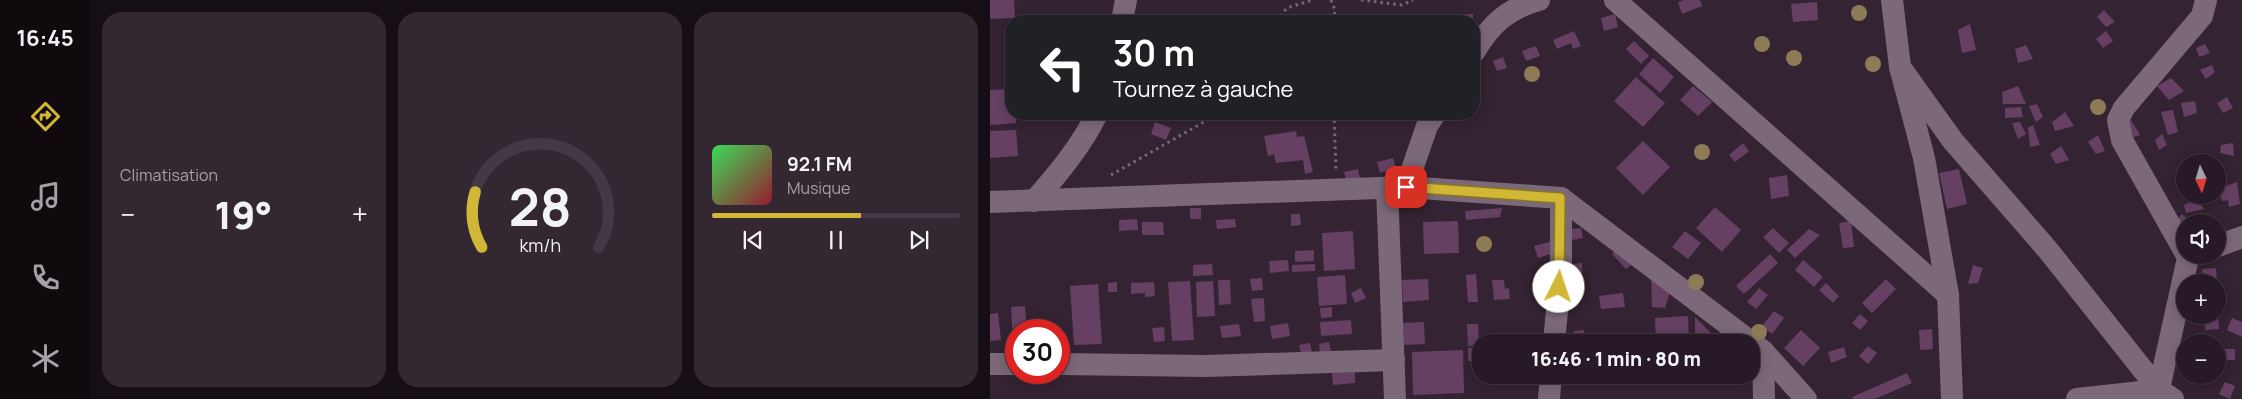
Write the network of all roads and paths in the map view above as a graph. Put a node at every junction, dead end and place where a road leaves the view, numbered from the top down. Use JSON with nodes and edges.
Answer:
{"nodes":[{"id":1,"x":1126,"y":0,"type":"edge"},
{"id":2,"x":1312,"y":0,"type":"edge"},
{"id":3,"x":1331,"y":0,"type":"edge"},
{"id":4,"x":1361,"y":0,"type":"edge"},
{"id":5,"x":1413,"y":0,"type":"edge"},
{"id":6,"x":1540,"y":0,"type":"edge"},
{"id":7,"x":1615,"y":0,"type":"edge"},
{"id":8,"x":1892,"y":0,"type":"edge"},
{"id":9,"x":2206,"y":0,"type":"edge"},
{"id":10,"x":1123,"y":15,"type":"edge"},
{"id":11,"x":1281,"y":15,"type":"edge"},
{"id":12,"x":1335,"y":15,"type":"edge"},
{"id":13,"x":1480,"y":43,"type":"edge"},
{"id":14,"x":1900,"y":67,"type":"junction"},
{"id":15,"x":1094,"y":120,"type":"edge"},
{"id":16,"x":1208,"y":120,"type":"edge"},
{"id":17,"x":1334,"y":120,"type":"edge"},
{"id":18,"x":1431,"y":120,"type":"edge"},
{"id":19,"x":1108,"y":177,"type":"dead end"},
{"id":20,"x":1397,"y":188,"type":"junction"},
{"id":21,"x":1337,"y":190,"type":"junction"},
{"id":22,"x":1560,"y":198,"type":"junction"},
{"id":23,"x":1034,"y":201,"type":"junction"},
{"id":24,"x":990,"y":202,"type":"edge"},
{"id":25,"x":2176,"y":233,"type":"edge"},
{"id":26,"x":2242,"y":237,"type":"edge"},
{"id":27,"x":2226,"y":243,"type":"edge"},
{"id":28,"x":2187,"y":264,"type":"edge"},
{"id":29,"x":1948,"y":295,"type":"junction"},
{"id":30,"x":1555,"y":334,"type":"edge"},
{"id":31,"x":1763,"y":351,"type":"junction"},
{"id":32,"x":1394,"y":360,"type":"junction"},
{"id":33,"x":990,"y":364,"type":"edge"},
{"id":34,"x":1005,"y":364,"type":"edge"},
{"id":35,"x":1070,"y":364,"type":"edge"},
{"id":36,"x":1550,"y":384,"type":"edge"},
{"id":37,"x":2163,"y":396,"type":"edge"},
{"id":38,"x":1395,"y":399,"type":"edge"},
{"id":39,"x":1549,"y":399,"type":"edge"},
{"id":40,"x":1764,"y":399,"type":"edge"},
{"id":41,"x":1806,"y":399,"type":"edge"},
{"id":42,"x":1952,"y":399,"type":"edge"},
{"id":43,"x":2077,"y":399,"type":"edge"}],
"edges":[{"from":1,"to":10,"type":"street"},
{"from":2,"to":11,"type":"path"},
{"from":3,"to":12,"type":"path"},
{"from":4,"to":5,"type":"path"},
{"from":6,"to":13,"type":"street"},
{"from":7,"to":29,"type":"street"},
{"from":8,"to":14,"type":"street"},
{"from":9,"to":25,"type":"street"},
{"from":14,"to":29,"type":"street"},
{"from":14,"to":37,"type":"street"},
{"from":15,"to":23,"type":"street"},
{"from":16,"to":19,"type":"path"},
{"from":17,"to":21,"type":"path"},
{"from":18,"to":20,"type":"street"},
{"from":20,"to":21,"type":"street"},
{"from":20,"to":22,"type":"street"},
{"from":20,"to":32,"type":"street"},
{"from":21,"to":23,"type":"street"},
{"from":22,"to":30,"type":"street"},
{"from":22,"to":31,"type":"street"},
{"from":23,"to":24,"type":"street"},
{"from":26,"to":27,"type":"street"},
{"from":28,"to":37,"type":"street"},
{"from":29,"to":42,"type":"street"},
{"from":31,"to":40,"type":"street"},
{"from":31,"to":41,"type":"street"},
{"from":32,"to":35,"type":"street"},
{"from":32,"to":38,"type":"street"},
{"from":33,"to":34,"type":"street"},
{"from":36,"to":39,"type":"street"},
{"from":37,"to":43,"type":"street"}]}
